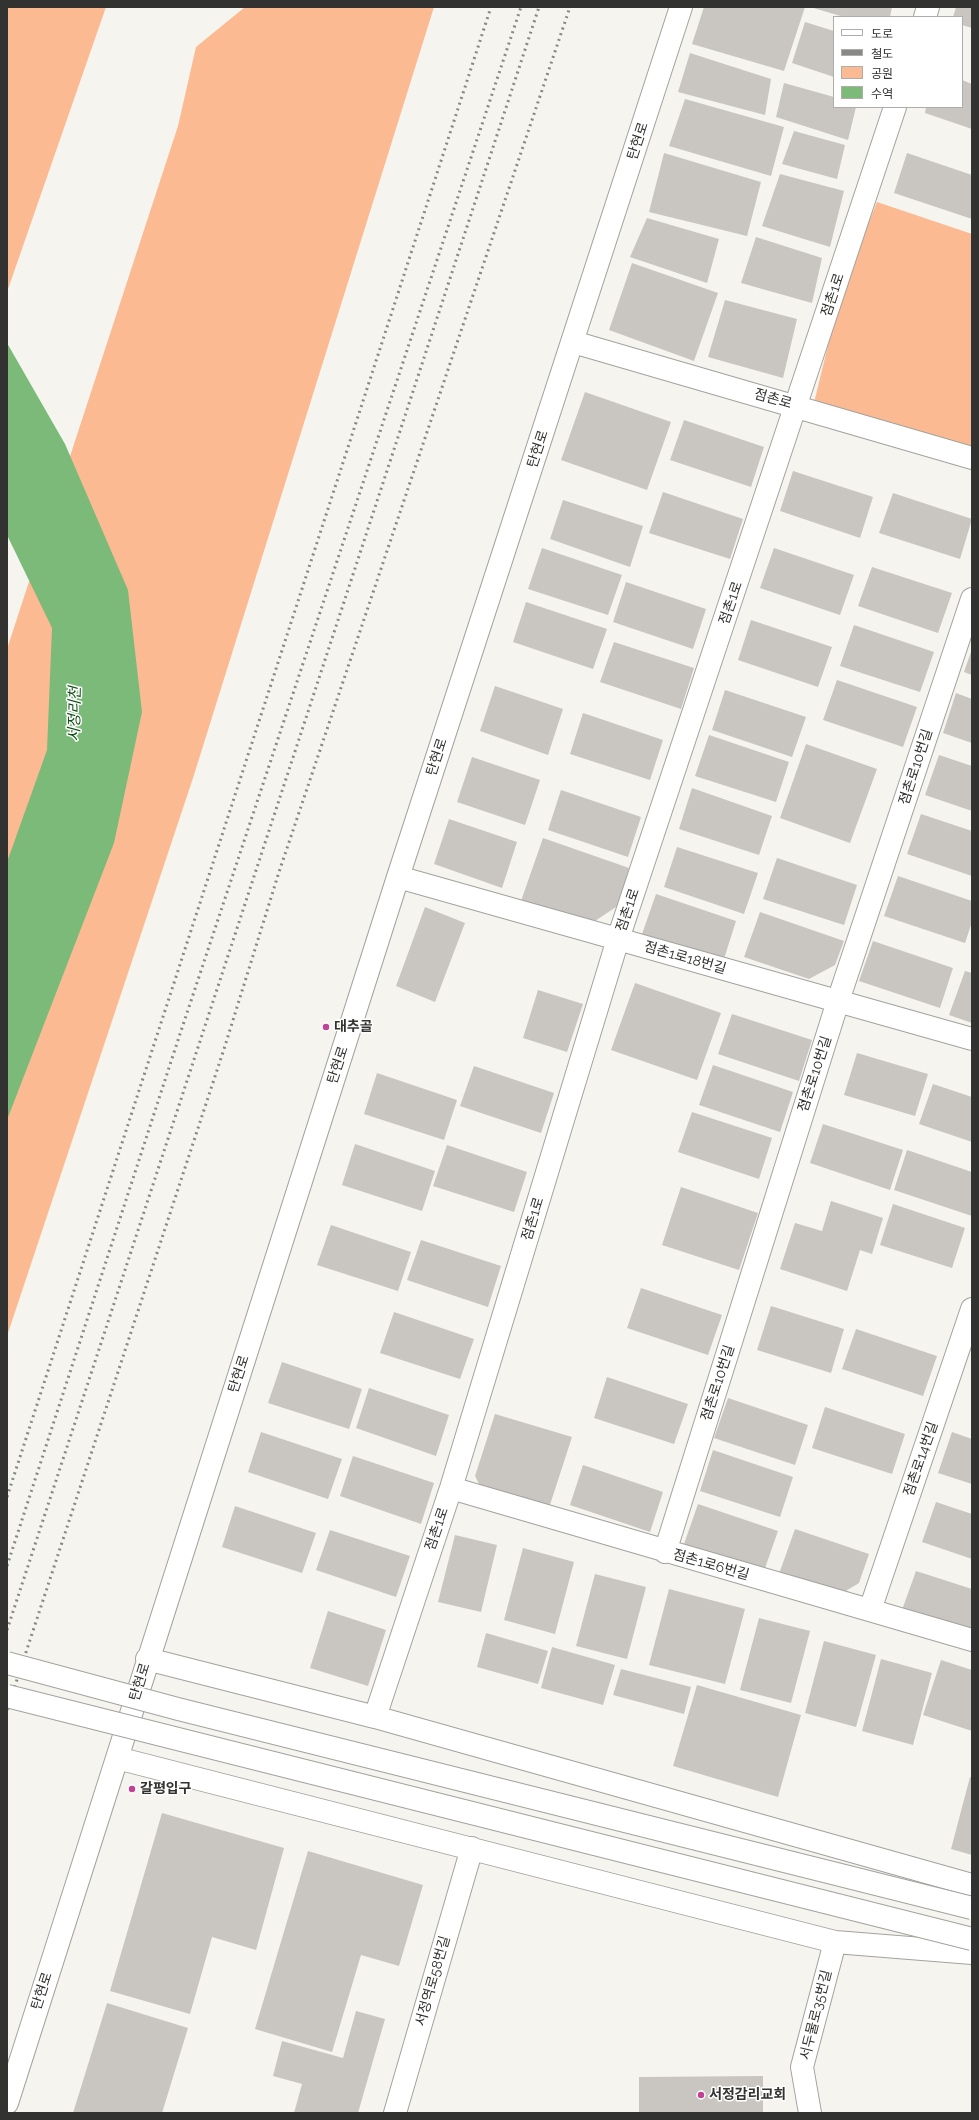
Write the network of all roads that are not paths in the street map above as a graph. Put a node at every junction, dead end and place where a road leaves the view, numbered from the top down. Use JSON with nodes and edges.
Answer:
{"nodes":[{"id":1,"x":681,"y":7,"type":"edge"},
{"id":2,"x":896,"y":108,"type":"edge"},
{"id":3,"x":573,"y":342,"type":"junction"},
{"id":4,"x":797,"y":406,"type":"junction"},
{"id":5,"x":972,"y":458,"type":"edge"},
{"id":6,"x":972,"y":599,"type":"edge"},
{"id":7,"x":398,"y":877,"type":"junction"},
{"id":8,"x":618,"y":939,"type":"junction"},
{"id":9,"x":838,"y":1001,"type":"junction"},
{"id":10,"x":972,"y":1039,"type":"edge"},
{"id":11,"x":972,"y":1309,"type":"edge"},
{"id":12,"x":451,"y":1488,"type":"junction"},
{"id":13,"x":665,"y":1552,"type":"junction"},
{"id":14,"x":870,"y":1610,"type":"junction"},
{"id":15,"x":972,"y":1640,"type":"edge"},
{"id":16,"x":147,"y":1659,"type":"junction"},
{"id":17,"x":7,"y":1663,"type":"edge"},
{"id":18,"x":7,"y":1696,"type":"edge"},
{"id":19,"x":375,"y":1717,"type":"junction"},
{"id":20,"x":117,"y":1758,"type":"junction"},
{"id":21,"x":472,"y":1848,"type":"junction"},
{"id":22,"x":972,"y":1885,"type":"edge"},
{"id":23,"x":972,"y":1908,"type":"edge"},
{"id":24,"x":972,"y":1939,"type":"edge"},
{"id":25,"x":835,"y":1942,"type":"junction"},
{"id":26,"x":972,"y":1953,"type":"edge"},
{"id":27,"x":7,"y":2103,"type":"edge"},
{"id":28,"x":395,"y":2113,"type":"edge"},
{"id":29,"x":810,"y":2113,"type":"edge"}],
"edges":[{"from":1,"to":3,"type":"street","name":"탄현로"},
{"from":2,"to":4,"type":"street","name":"점촌1로"},
{"from":3,"to":4,"type":"street","name":"점촌로"},
{"from":3,"to":7,"type":"street","name":"탄현로"},
{"from":4,"to":5,"type":"street","name":"점촌로"},
{"from":4,"to":8,"type":"street","name":"점촌1로"},
{"from":6,"to":9,"type":"street","name":"점촌로10번길"},
{"from":7,"to":8,"type":"street","name":"점촌1로18번길"},
{"from":7,"to":16,"type":"street","name":"탄현로"},
{"from":8,"to":9,"type":"street","name":"점촌1로18번길"},
{"from":8,"to":12,"type":"street","name":"점촌1로"},
{"from":9,"to":10,"type":"street","name":"점촌1로18번길"},
{"from":9,"to":13,"type":"street","name":"점촌로10번길"},
{"from":11,"to":14,"type":"street","name":"점촌로14번길"},
{"from":12,"to":13,"type":"street","name":"점촌1로6번길"},
{"from":12,"to":19,"type":"street","name":"점촌1로"},
{"from":13,"to":14,"type":"street","name":"점촌1로6번길"},
{"from":14,"to":15,"type":"street","name":"점촌1로6번길"},
{"from":16,"to":19,"type":"street"},
{"from":16,"to":20,"type":"street","name":"탄현로"},
{"from":17,"to":23,"type":"street","bridge":true},
{"from":18,"to":24,"type":"street","bridge":true},
{"from":19,"to":22,"type":"street"},
{"from":20,"to":21,"type":"street"},
{"from":20,"to":27,"type":"street","name":"탄현로"},
{"from":21,"to":25,"type":"street"},
{"from":21,"to":28,"type":"street","name":"서정역로58번길"},
{"from":25,"to":26,"type":"street"},
{"from":25,"to":29,"type":"street","name":"서두물로35번길"}]}
